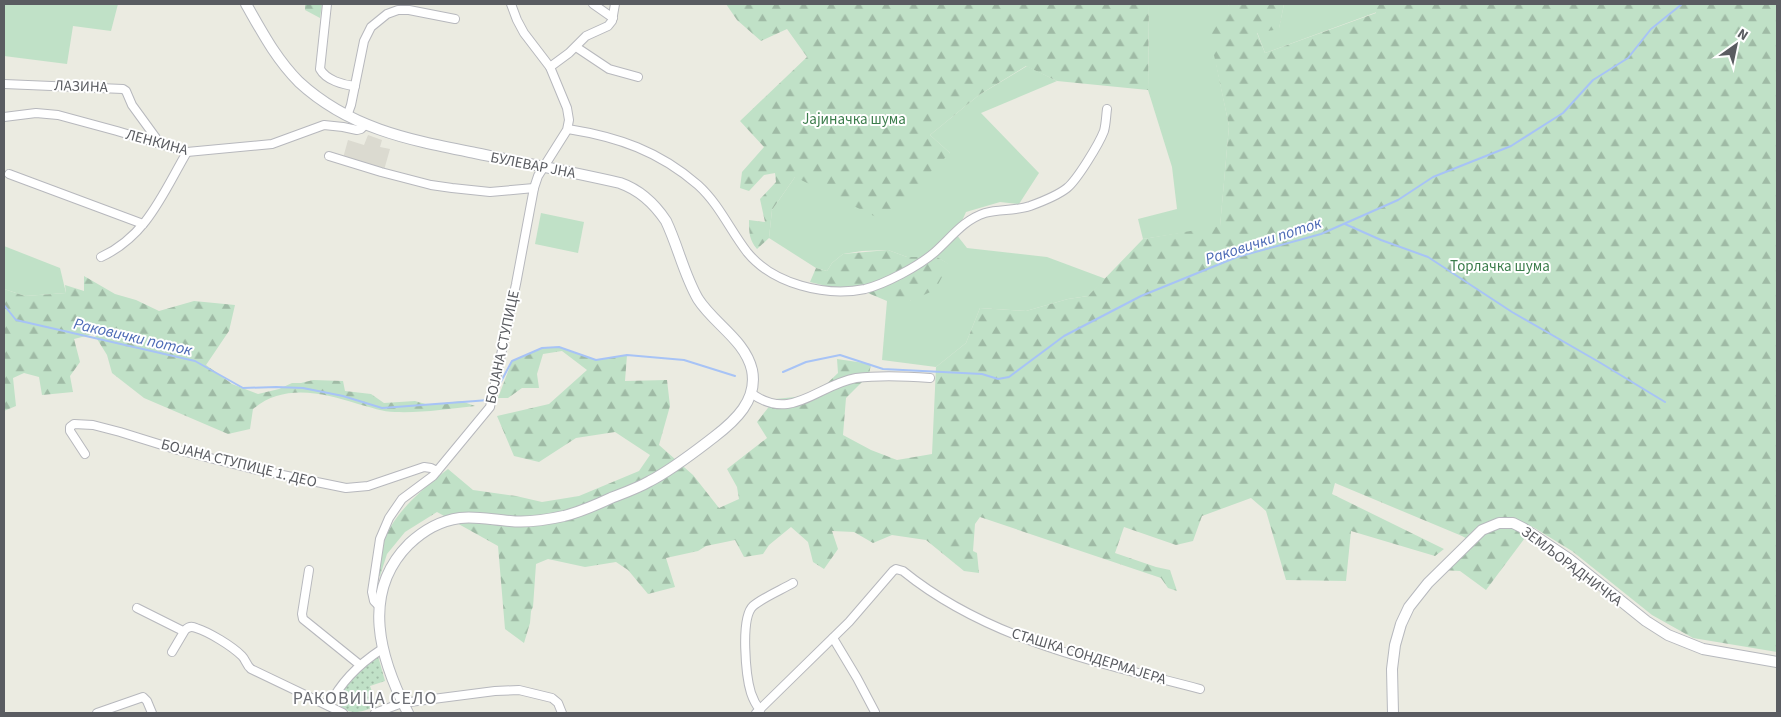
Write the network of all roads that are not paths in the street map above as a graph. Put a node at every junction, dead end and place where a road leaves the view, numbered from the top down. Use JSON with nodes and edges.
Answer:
{"nodes":[{"id":1,"x":246,"y":4,"type":"edge"},
{"id":2,"x":327,"y":4,"type":"edge"},
{"id":3,"x":511,"y":4,"type":"edge"},
{"id":4,"x":593,"y":4,"type":"edge"},
{"id":5,"x":615,"y":4,"type":"edge"},
{"id":6,"x":612,"y":18,"type":"junction"},
{"id":7,"x":455,"y":19,"type":"dead end"},
{"id":8,"x":576,"y":46,"type":"junction"},
{"id":9,"x":550,"y":67,"type":"junction"},
{"id":10,"x":638,"y":78,"type":"dead end"},
{"id":11,"x":4,"y":84,"type":"edge"},
{"id":12,"x":355,"y":86,"type":"junction"},
{"id":13,"x":1107,"y":109,"type":"dead end"},
{"id":14,"x":347,"y":116,"type":"junction"},
{"id":15,"x":4,"y":117,"type":"edge"},
{"id":16,"x":366,"y":125,"type":"junction"},
{"id":17,"x":568,"y":129,"type":"junction"},
{"id":18,"x":156,"y":143,"type":"junction"},
{"id":19,"x":187,"y":152,"type":"junction"},
{"id":20,"x":329,"y":156,"type":"dead end"},
{"id":21,"x":543,"y":167,"type":"junction"},
{"id":22,"x":9,"y":174,"type":"dead end"},
{"id":23,"x":534,"y":188,"type":"junction"},
{"id":24,"x":143,"y":224,"type":"junction"},
{"id":25,"x":101,"y":257,"type":"dead end"},
{"id":26,"x":930,"y":378,"type":"dead end"},
{"id":27,"x":751,"y":393,"type":"junction"},
{"id":28,"x":85,"y":454,"type":"dead end"},
{"id":29,"x":437,"y":471,"type":"junction"},
{"id":30,"x":309,"y":570,"type":"dead end"},
{"id":31,"x":793,"y":583,"type":"dead end"},
{"id":32,"x":379,"y":606,"type":"junction"},
{"id":33,"x":137,"y":608,"type":"dead end"},
{"id":34,"x":183,"y":631,"type":"junction"},
{"id":35,"x":834,"y":638,"type":"junction"},
{"id":36,"x":382,"y":649,"type":"junction"},
{"id":37,"x":172,"y":652,"type":"dead end"},
{"id":38,"x":1777,"y":662,"type":"edge"},
{"id":39,"x":360,"y":664,"type":"junction"},
{"id":40,"x":1200,"y":689,"type":"dead end"},
{"id":41,"x":402,"y":703,"type":"junction"},
{"id":42,"x":328,"y":706,"type":"junction"},
{"id":43,"x":758,"y":711,"type":"edge"},
{"id":44,"x":875,"y":712,"type":"edge"},
{"id":45,"x":97,"y":713,"type":"edge"},
{"id":46,"x":152,"y":713,"type":"edge"},
{"id":47,"x":344,"y":713,"type":"edge"},
{"id":48,"x":376,"y":713,"type":"edge"},
{"id":49,"x":408,"y":713,"type":"edge"},
{"id":50,"x":562,"y":713,"type":"edge"},
{"id":51,"x":1393,"y":713,"type":"edge"}],
"edges":[{"from":1,"to":14,"type":"main road","name":"БУЛЕВАР ЈНА"},
{"from":2,"to":12,"type":"street"},
{"from":3,"to":9,"type":"street"},
{"from":4,"to":6,"type":"street"},
{"from":5,"to":6,"type":"street"},
{"from":6,"to":8,"type":"street"},
{"from":7,"to":12,"type":"street"},
{"from":8,"to":9,"type":"street"},
{"from":8,"to":10,"type":"street"},
{"from":9,"to":17,"type":"street"},
{"from":11,"to":18,"type":"street","name":"ЛАЗИНА"},
{"from":12,"to":14,"type":"street"},
{"from":13,"to":17,"type":"street"},
{"from":14,"to":16,"type":"main road","name":"БУЛЕВАР ЈНА"},
{"from":15,"to":18,"type":"street","name":"ЛЕНКИНА"},
{"from":16,"to":19,"type":"street","name":"ЛЕНКИНА"},
{"from":16,"to":21,"type":"main road","name":"БУЛЕВАР ЈНА"},
{"from":17,"to":21,"type":"street","name":"БОЈАНА СТУПИЦЕ"},
{"from":18,"to":19,"type":"street","name":"ЛЕНКИНА"},
{"from":19,"to":24,"type":"street"},
{"from":20,"to":23,"type":"street"},
{"from":21,"to":23,"type":"street","name":"БОЈАНА СТУПИЦЕ"},
{"from":21,"to":27,"type":"main road","name":"БУЛЕВАР ЈНА"},
{"from":22,"to":24,"type":"street"},
{"from":23,"to":29,"type":"street","name":"БОЈАНА СТУПИЦЕ"},
{"from":24,"to":25,"type":"street"},
{"from":26,"to":27,"type":"street"},
{"from":27,"to":32,"type":"main road"},
{"from":28,"to":29,"type":"street","name":"БОЈАНА СТУПИЦЕ 1. ДЕО"},
{"from":29,"to":32,"type":"street","name":"БОЈАНА СТУПИЦЕ"},
{"from":30,"to":39,"type":"street"},
{"from":31,"to":43,"type":"street"},
{"from":32,"to":36,"type":"main road"},
{"from":33,"to":34,"type":"street"},
{"from":34,"to":37,"type":"street"},
{"from":34,"to":42,"type":"street"},
{"from":35,"to":40,"type":"street","name":"СТАШКА СОНДЕРМАЈЕРА"},
{"from":35,"to":43,"type":"street","name":"СТАШКА СОНДЕРМАЈЕРА"},
{"from":35,"to":44,"type":"street"},
{"from":36,"to":39,"type":"street"},
{"from":36,"to":41,"type":"main road"},
{"from":38,"to":51,"type":"main road","name":"ЗЕМЉОРАДНИЧКА"},
{"from":39,"to":42,"type":"street"},
{"from":41,"to":48,"type":"street"},
{"from":41,"to":49,"type":"main road"},
{"from":41,"to":50,"type":"street"},
{"from":42,"to":47,"type":"street"},
{"from":45,"to":46,"type":"street"}]}
